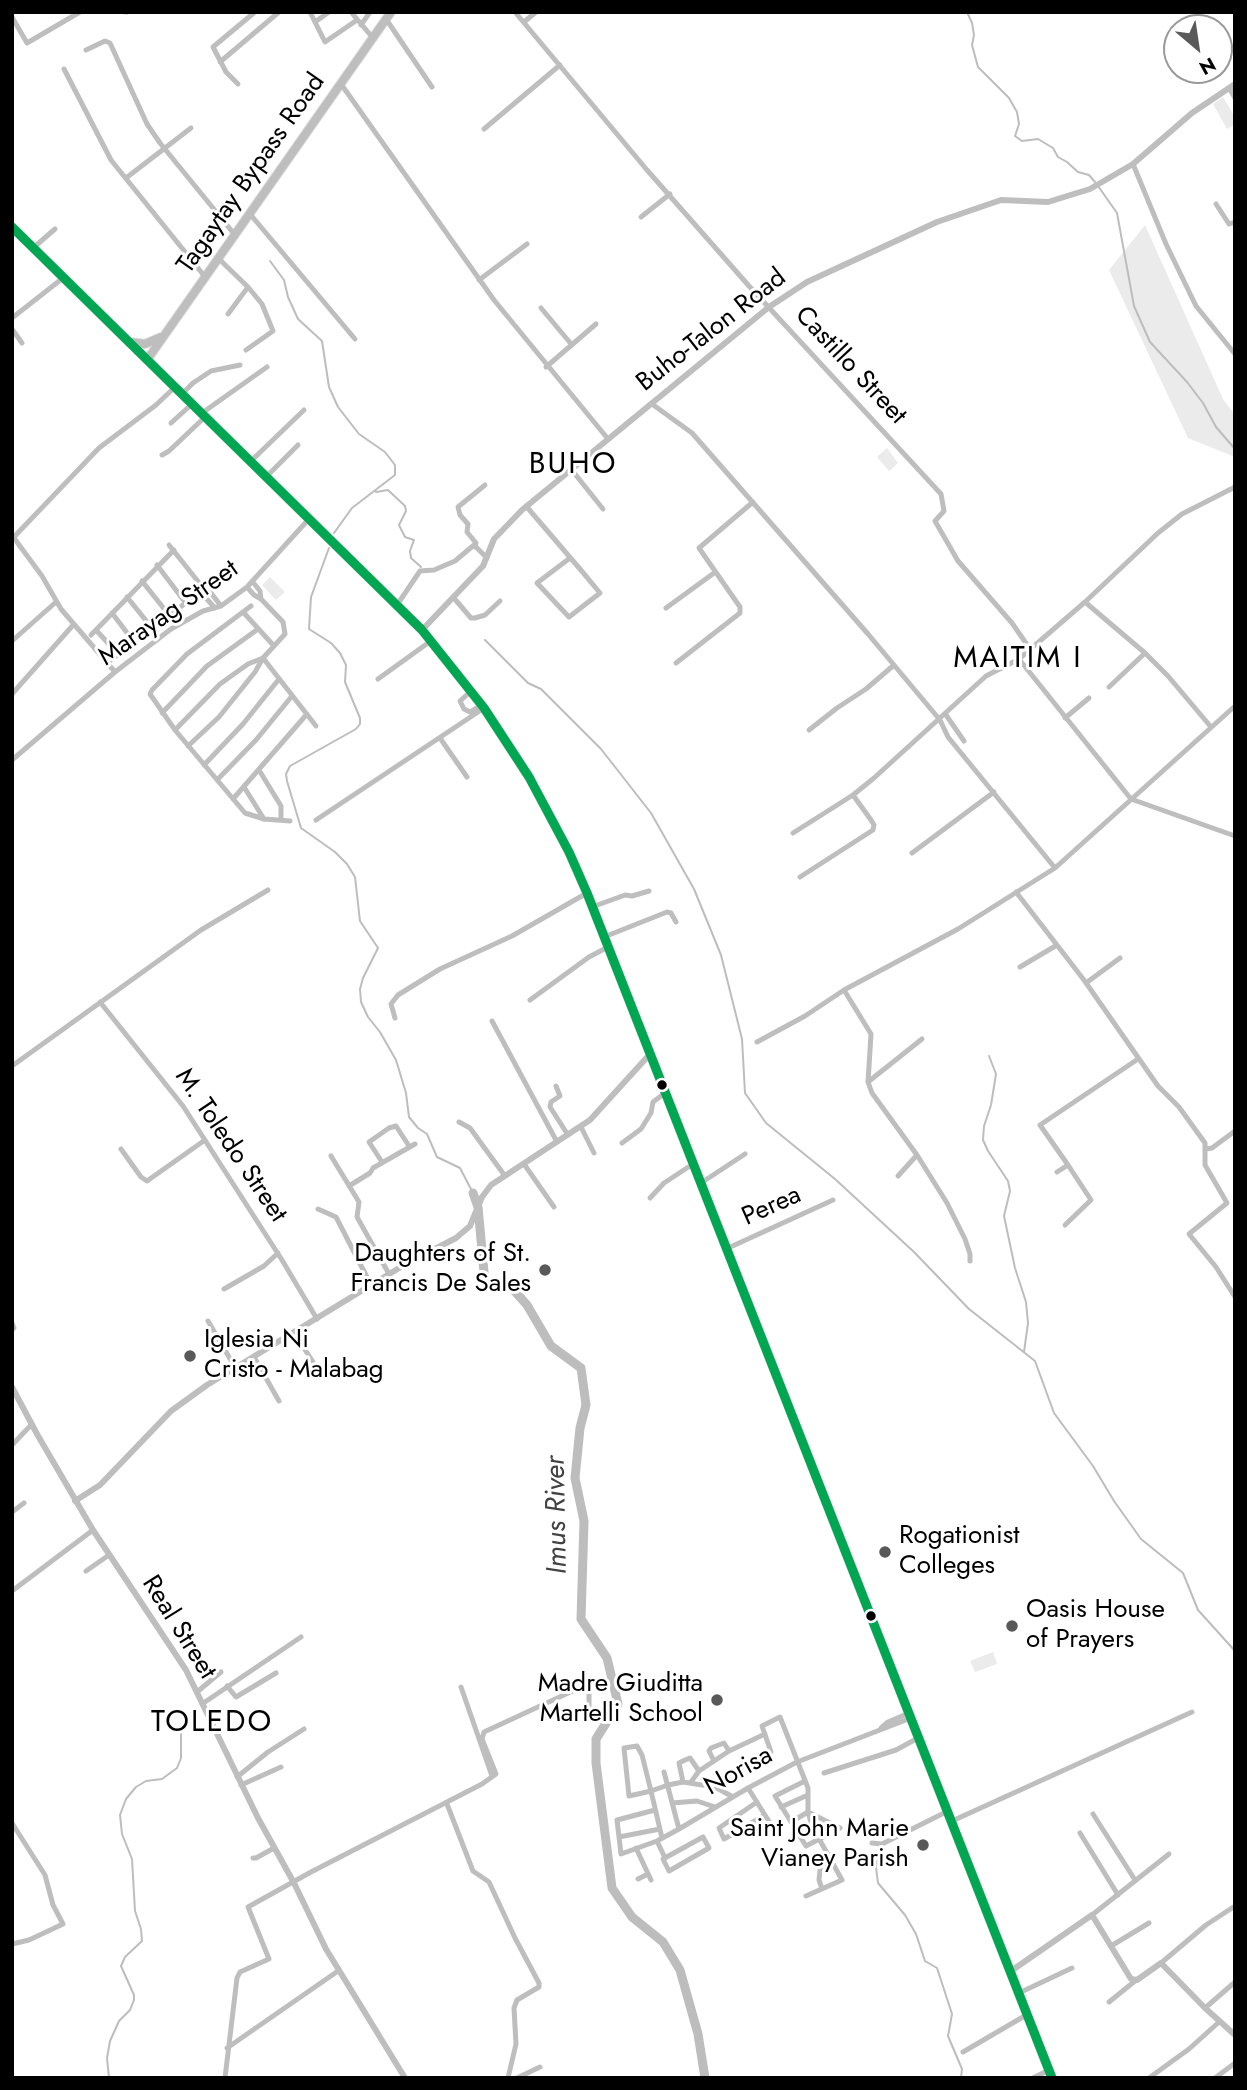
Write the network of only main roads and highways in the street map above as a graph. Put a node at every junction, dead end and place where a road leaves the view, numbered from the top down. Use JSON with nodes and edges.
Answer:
{"nodes":[{"id":1,"x":389,"y":16,"type":"edge"},
{"id":2,"x":12,"y":227,"type":"edge"},
{"id":3,"x":166,"y":333,"type":"junction"},
{"id":4,"x":129,"y":341,"type":"junction"},
{"id":5,"x":147,"y":359,"type":"junction"},
{"id":6,"x":369,"y":580,"type":"junction"},
{"id":7,"x":453,"y":668,"type":"junction"},
{"id":8,"x":1050,"y":2074,"type":"edge"}],
"edges":[{"from":1,"to":3,"type":"main road","name":"Tagaytay Bypass Road"},
{"from":2,"to":4,"type":"main road"},
{"from":3,"to":4,"type":"main road"},
{"from":3,"to":5,"type":"main road","name":"Tagaytay Bypass Road"},
{"from":4,"to":5,"type":"main road"},
{"from":5,"to":6,"type":"main road"},
{"from":6,"to":7,"type":"main road"},
{"from":6,"to":7,"type":"main road"},
{"from":7,"to":8,"type":"main road"}]}
